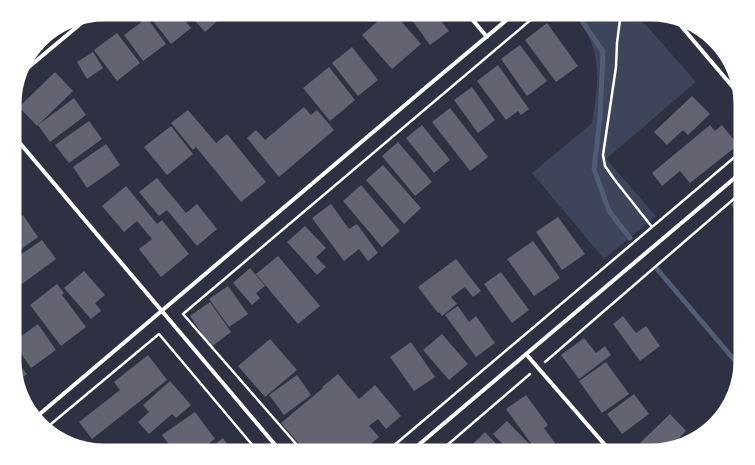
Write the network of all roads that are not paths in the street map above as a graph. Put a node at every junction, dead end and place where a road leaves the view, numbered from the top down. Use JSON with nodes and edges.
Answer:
{"nodes":[{"id":1,"x":472,"y":19,"type":"edge"},
{"id":2,"x":508,"y":19,"type":"edge"},
{"id":3,"x":83,"y":22,"type":"edge"},
{"id":4,"x":680,"y":25,"type":"edge"},
{"id":5,"x":487,"y":37,"type":"junction"},
{"id":6,"x":28,"y":68,"type":"edge"},
{"id":7,"x":734,"y":88,"type":"edge"},
{"id":8,"x":19,"y":142,"type":"edge"},
{"id":9,"x":736,"y":177,"type":"edge"},
{"id":10,"x":162,"y":310,"type":"junction"},
{"id":11,"x":526,"y":354,"type":"junction"},
{"id":12,"x":39,"y":415,"type":"edge"},
{"id":13,"x":276,"y":446,"type":"edge"},
{"id":14,"x":417,"y":446,"type":"edge"},
{"id":15,"x":606,"y":446,"type":"edge"}],
"edges":[{"from":1,"to":5,"type":"street"},
{"from":2,"to":5,"type":"street"},
{"from":3,"to":6,"type":"street"},
{"from":4,"to":7,"type":"street"},
{"from":5,"to":10,"type":"street"},
{"from":8,"to":10,"type":"street"},
{"from":9,"to":11,"type":"street"},
{"from":10,"to":12,"type":"street"},
{"from":10,"to":13,"type":"street"},
{"from":11,"to":14,"type":"street"},
{"from":11,"to":15,"type":"street"}]}
